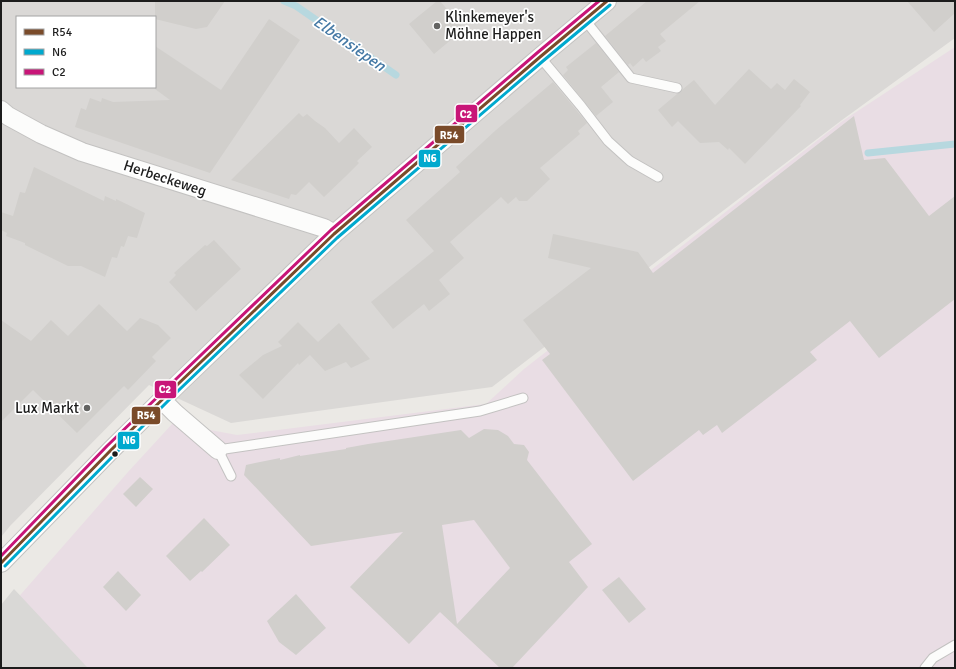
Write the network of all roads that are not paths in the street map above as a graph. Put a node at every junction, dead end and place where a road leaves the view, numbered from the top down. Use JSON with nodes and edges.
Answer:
{"nodes":[{"id":1,"x":607,"y":1,"type":"edge"},
{"id":2,"x":585,"y":20,"type":"junction"},
{"id":3,"x":540,"y":56,"type":"junction"},
{"id":4,"x":677,"y":88,"type":"dead end"},
{"id":5,"x":4,"y":116,"type":"edge"},
{"id":6,"x":658,"y":177,"type":"dead end"},
{"id":7,"x":334,"y":234,"type":"junction"},
{"id":8,"x":523,"y":398,"type":"dead end"},
{"id":9,"x":162,"y":400,"type":"junction"},
{"id":10,"x":218,"y":450,"type":"junction"},
{"id":11,"x":231,"y":476,"type":"dead end"},
{"id":12,"x":1,"y":563,"type":"edge"},
{"id":13,"x":955,"y":645,"type":"edge"},
{"id":14,"x":925,"y":668,"type":"edge"}],
"edges":[{"from":1,"to":2,"type":"street"},
{"from":2,"to":3,"type":"street"},
{"from":2,"to":4,"type":"lane"},
{"from":3,"to":6,"type":"lane"},
{"from":3,"to":7,"type":"street"},
{"from":5,"to":7,"type":"street","name":"Herbeckeweg"},
{"from":7,"to":9,"type":"street"},
{"from":8,"to":10,"type":"lane"},
{"from":9,"to":10,"type":"street"},
{"from":9,"to":12,"type":"street"},
{"from":10,"to":11,"type":"lane"},
{"from":13,"to":14,"type":"lane"}]}
